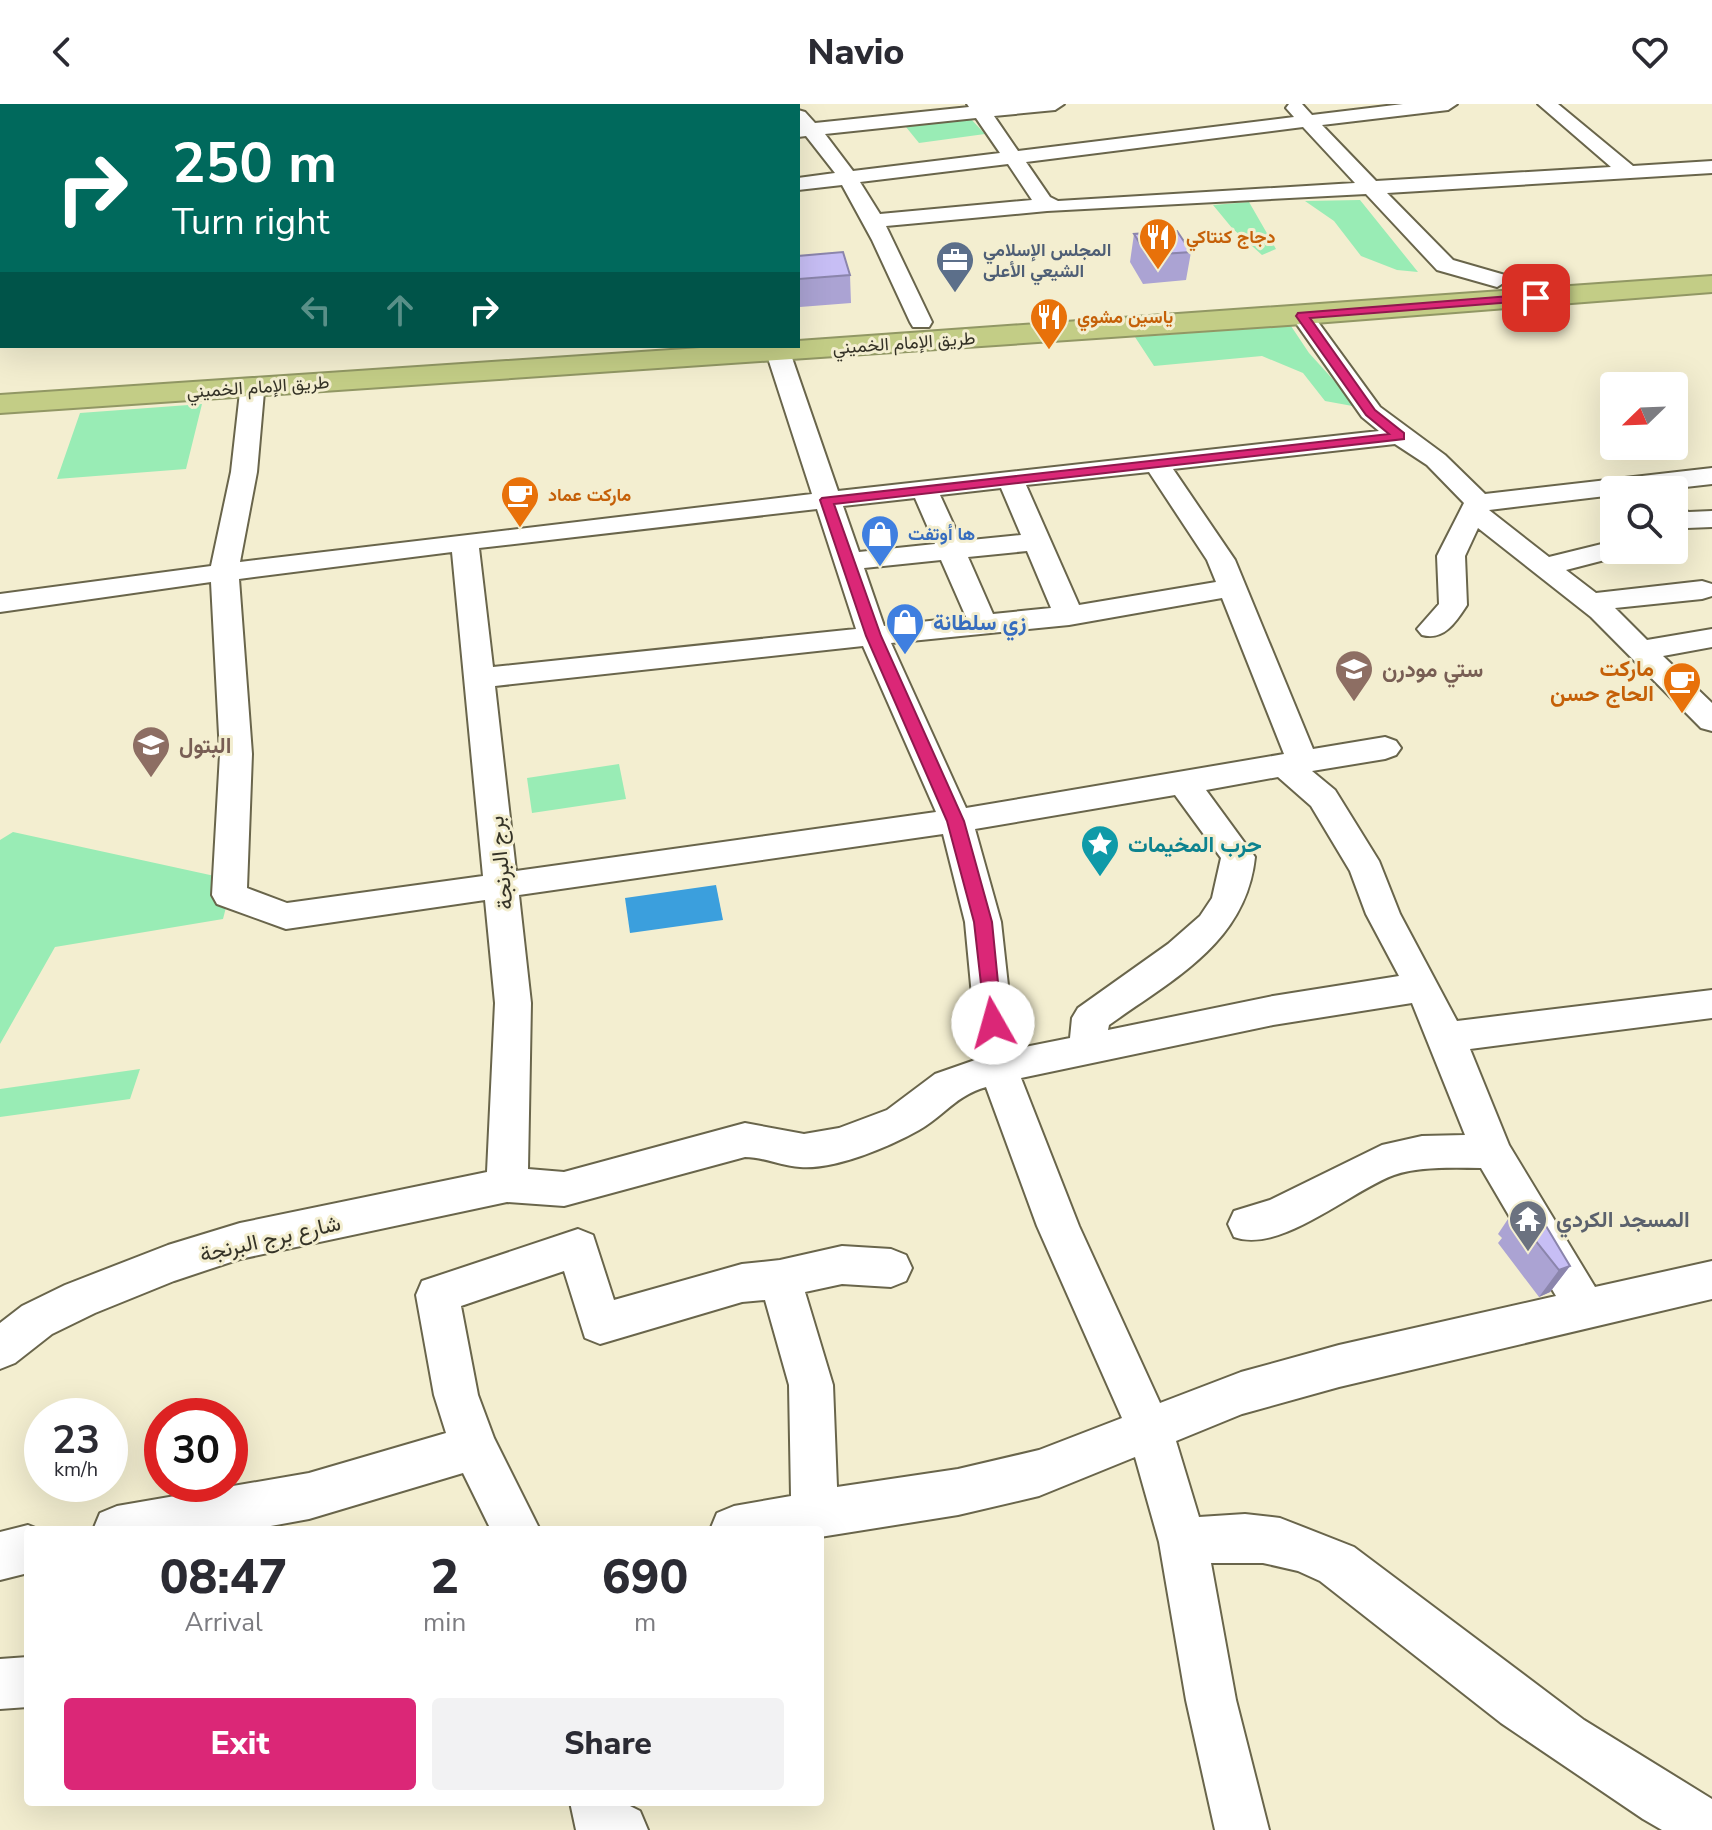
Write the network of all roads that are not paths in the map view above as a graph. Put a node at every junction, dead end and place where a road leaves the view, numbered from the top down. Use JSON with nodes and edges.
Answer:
{"nodes":[{"id":1,"x":1055,"y":104,"type":"edge"},
{"id":2,"x":1291,"y":104,"type":"edge"},
{"id":3,"x":1448,"y":104,"type":"edge"},
{"id":4,"x":1547,"y":104,"type":"edge"},
{"id":5,"x":978,"y":107,"type":"edge"},
{"id":6,"x":1309,"y":121,"type":"junction"},
{"id":7,"x":803,"y":126,"type":"edge"},
{"id":8,"x":1013,"y":158,"type":"junction"},
{"id":9,"x":1712,"y":167,"type":"edge"},
{"id":10,"x":1627,"y":171,"type":"junction"},
{"id":11,"x":843,"y":179,"type":"junction"},
{"id":12,"x":800,"y":184,"type":"edge"},
{"id":13,"x":1371,"y":189,"type":"junction"},
{"id":14,"x":1049,"y":205,"type":"junction"},
{"id":15,"x":872,"y":221,"type":"junction"},
{"id":16,"x":1712,"y":266,"type":"edge"},
{"id":17,"x":1712,"y":277,"type":"edge"},
{"id":18,"x":1497,"y":280,"type":"junction"},
{"id":19,"x":1712,"y":284,"type":"edge"},
{"id":20,"x":1594,"y":292,"type":"junction"},
{"id":21,"x":1223,"y":311,"type":"junction"},
{"id":22,"x":1302,"y":316,"type":"junction"},
{"id":23,"x":913,"y":323,"type":"junction"},
{"id":24,"x":800,"y":340,"type":"edge"},
{"id":25,"x":800,"y":341,"type":"edge"},
{"id":26,"x":666,"y":348,"type":"edge"},
{"id":27,"x":789,"y":348,"type":"edge"},
{"id":28,"x":565,"y":353,"type":"edge"},
{"id":29,"x":229,"y":373,"type":"junction"},
{"id":30,"x":0,"y":383,"type":"edge"},
{"id":31,"x":297,"y":384,"type":"junction"},
{"id":32,"x":0,"y":390,"type":"edge"},
{"id":33,"x":252,"y":392,"type":"junction"},
{"id":34,"x":0,"y":404,"type":"edge"},
{"id":35,"x":0,"y":412,"type":"edge"},
{"id":36,"x":1400,"y":436,"type":"junction"},
{"id":37,"x":1157,"y":464,"type":"junction"},
{"id":38,"x":1712,"y":476,"type":"edge"},
{"id":39,"x":1688,"y":480,"type":"edge"},
{"id":40,"x":1011,"y":481,"type":"junction"},
{"id":41,"x":925,"y":490,"type":"junction"},
{"id":42,"x":1600,"y":493,"type":"edge"},
{"id":43,"x":826,"y":500,"type":"junction"},
{"id":44,"x":1476,"y":507,"type":"junction"},
{"id":45,"x":1712,"y":519,"type":"edge"},
{"id":46,"x":1688,"y":520,"type":"edge"},
{"id":47,"x":1712,"y":539,"type":"edge"},
{"id":48,"x":1688,"y":541,"type":"edge"},
{"id":49,"x":465,"y":542,"type":"junction"},
{"id":50,"x":1036,"y":542,"type":"junction"},
{"id":51,"x":952,"y":551,"type":"junction"},
{"id":52,"x":1600,"y":553,"type":"edge"},
{"id":53,"x":850,"y":561,"type":"junction"},
{"id":54,"x":1544,"y":567,"type":"junction"},
{"id":55,"x":224,"y":571,"type":"junction"},
{"id":56,"x":1233,"y":588,"type":"junction"},
{"id":57,"x":1702,"y":590,"type":"dead end"},
{"id":58,"x":1590,"y":602,"type":"junction"},
{"id":59,"x":0,"y":603,"type":"edge"},
{"id":60,"x":1069,"y":616,"type":"junction"},
{"id":61,"x":983,"y":624,"type":"junction"},
{"id":62,"x":1432,"y":629,"type":"dead end"},
{"id":63,"x":873,"y":636,"type":"junction"},
{"id":64,"x":1712,"y":638,"type":"edge"},
{"id":65,"x":1642,"y":650,"type":"junction"},
{"id":66,"x":480,"y":678,"type":"junction"},
{"id":67,"x":1700,"y":695,"type":"edge"},
{"id":68,"x":1712,"y":721,"type":"edge"},
{"id":69,"x":1385,"y":748,"type":"dead end"},
{"id":70,"x":1295,"y":765,"type":"junction"},
{"id":71,"x":1182,"y":781,"type":"junction"},
{"id":72,"x":956,"y":821,"type":"junction"},
{"id":73,"x":503,"y":885,"type":"junction"},
{"id":74,"x":1423,"y":988,"type":"junction"},
{"id":75,"x":1712,"y":1004,"type":"edge"},
{"id":76,"x":1446,"y":1037,"type":"junction"},
{"id":77,"x":1093,"y":1049,"type":"junction"},
{"id":78,"x":999,"y":1070,"type":"junction"},
{"id":79,"x":1492,"y":1152,"type":"junction"},
{"id":80,"x":507,"y":1185,"type":"junction"},
{"id":81,"x":1249,"y":1224,"type":"dead end"},
{"id":82,"x":891,"y":1268,"type":"dead end"},
{"id":83,"x":780,"y":1279,"type":"junction"},
{"id":84,"x":1712,"y":1280,"type":"edge"},
{"id":85,"x":1583,"y":1308,"type":"junction"},
{"id":86,"x":1,"y":1346,"type":"edge"},
{"id":87,"x":1150,"y":1431,"type":"junction"},
{"id":88,"x":474,"y":1447,"type":"junction"},
{"id":89,"x":815,"y":1513,"type":"junction"},
{"id":90,"x":140,"y":1526,"type":"edge"},
{"id":91,"x":514,"y":1526,"type":"edge"},
{"id":92,"x":753,"y":1526,"type":"edge"},
{"id":93,"x":1183,"y":1542,"type":"junction"},
{"id":94,"x":24,"y":1550,"type":"edge"},
{"id":95,"x":0,"y":1556,"type":"edge"},
{"id":96,"x":24,"y":1682,"type":"edge"},
{"id":97,"x":0,"y":1684,"type":"edge"},
{"id":98,"x":1712,"y":1828,"type":"edge"},
{"id":99,"x":1242,"y":1830,"type":"edge"}],
"edges":[{"from":1,"to":5,"type":"street"},
{"from":2,"to":6,"type":"street"},
{"from":3,"to":6,"type":"street"},
{"from":4,"to":10,"type":"street"},
{"from":5,"to":7,"type":"street"},
{"from":5,"to":8,"type":"street"},
{"from":6,"to":8,"type":"street"},
{"from":6,"to":13,"type":"street"},
{"from":7,"to":11,"type":"street"},
{"from":8,"to":11,"type":"street"},
{"from":8,"to":14,"type":"street"},
{"from":9,"to":10,"type":"street"},
{"from":10,"to":13,"type":"street"},
{"from":11,"to":12,"type":"street"},
{"from":11,"to":15,"type":"street"},
{"from":11,"to":23,"type":"street"},
{"from":13,"to":14,"type":"street"},
{"from":13,"to":18,"type":"street"},
{"from":14,"to":15,"type":"street"},
{"from":15,"to":23,"type":"street"},
{"from":16,"to":18,"type":"highway","name":"طريق الإمام الخميني"},
{"from":17,"to":20,"type":"highway"},
{"from":18,"to":21,"type":"highway","name":"طريق الإمام الخميني"},
{"from":19,"to":20,"type":"highway","name":"طريق الإمام الخميني"},
{"from":20,"to":22,"type":"highway","name":"طريق الإمام الخميني"},
{"from":21,"to":22,"type":"highway","name":"طريق الإمام الخميني"},
{"from":21,"to":23,"type":"highway","name":"طريق الإمام الخميني"},
{"from":21,"to":25,"type":"highway","name":"طريق الإمام الخميني"},
{"from":22,"to":36,"type":"street"},
{"from":23,"to":24,"type":"highway","name":"طريق الإمام الخميني"},
{"from":26,"to":28,"type":"highway","name":"طريق الإمام الخميني"},
{"from":27,"to":43,"type":"street"},
{"from":28,"to":29,"type":"highway","name":"طريق الإمام الخميني"},
{"from":28,"to":31,"type":"highway","name":"طريق الإمام الخميني"},
{"from":29,"to":30,"type":"highway"},
{"from":29,"to":32,"type":"highway","name":"طريق الإمام الخميني"},
{"from":31,"to":33,"type":"highway"},
{"from":31,"to":34,"type":"highway","name":"طريق الإمام الخميني"},
{"from":33,"to":35,"type":"highway"},
{"from":33,"to":55,"type":"street"},
{"from":36,"to":37,"type":"street"},
{"from":36,"to":44,"type":"street"},
{"from":37,"to":40,"type":"street"},
{"from":37,"to":56,"type":"street"},
{"from":38,"to":39,"type":"street"},
{"from":40,"to":41,"type":"street"},
{"from":40,"to":50,"type":"street"},
{"from":41,"to":43,"type":"street"},
{"from":41,"to":51,"type":"street"},
{"from":42,"to":44,"type":"street"},
{"from":43,"to":49,"type":"street"},
{"from":43,"to":53,"type":"street"},
{"from":44,"to":54,"type":"street"},
{"from":44,"to":62,"type":"street"},
{"from":45,"to":46,"type":"street"},
{"from":47,"to":48,"type":"street"},
{"from":49,"to":55,"type":"street"},
{"from":49,"to":66,"type":"street","name":"برج البرنجة"},
{"from":50,"to":51,"type":"street"},
{"from":50,"to":60,"type":"street"},
{"from":51,"to":53,"type":"street"},
{"from":51,"to":61,"type":"street"},
{"from":52,"to":54,"type":"street"},
{"from":53,"to":63,"type":"street"},
{"from":54,"to":58,"type":"street"},
{"from":55,"to":59,"type":"street"},
{"from":55,"to":73,"type":"street"},
{"from":56,"to":60,"type":"street"},
{"from":56,"to":70,"type":"street"},
{"from":57,"to":58,"type":"street"},
{"from":58,"to":65,"type":"street"},
{"from":60,"to":61,"type":"street"},
{"from":61,"to":63,"type":"street"},
{"from":63,"to":66,"type":"street"},
{"from":63,"to":72,"type":"street"},
{"from":64,"to":65,"type":"street"},
{"from":65,"to":67,"type":"street"},
{"from":66,"to":73,"type":"street","name":"برج البرنجة"},
{"from":67,"to":68,"type":"street"},
{"from":69,"to":70,"type":"street"},
{"from":70,"to":71,"type":"street"},
{"from":70,"to":74,"type":"street"},
{"from":71,"to":72,"type":"street"},
{"from":71,"to":77,"type":"street"},
{"from":72,"to":73,"type":"street"},
{"from":72,"to":78,"type":"street"},
{"from":73,"to":80,"type":"street","name":"برج البرنجة"},
{"from":74,"to":76,"type":"street"},
{"from":74,"to":77,"type":"street","name":"شارع برج البرنجة"},
{"from":75,"to":76,"type":"street"},
{"from":76,"to":79,"type":"street"},
{"from":77,"to":78,"type":"street","name":"شارع برج البرنجة"},
{"from":78,"to":80,"type":"street","name":"شارع برج البرنجة"},
{"from":78,"to":87,"type":"street"},
{"from":79,"to":81,"type":"street"},
{"from":79,"to":85,"type":"street"},
{"from":80,"to":86,"type":"street","name":"شارع برج البرنجة"},
{"from":82,"to":83,"type":"street"},
{"from":83,"to":88,"type":"street"},
{"from":83,"to":89,"type":"street"},
{"from":84,"to":85,"type":"street"},
{"from":85,"to":87,"type":"street"},
{"from":87,"to":89,"type":"street"},
{"from":87,"to":93,"type":"street"},
{"from":88,"to":90,"type":"street"},
{"from":88,"to":91,"type":"street"},
{"from":89,"to":92,"type":"street"},
{"from":93,"to":98,"type":"street"},
{"from":93,"to":99,"type":"street"},
{"from":94,"to":95,"type":"street"},
{"from":96,"to":97,"type":"street"}]}
